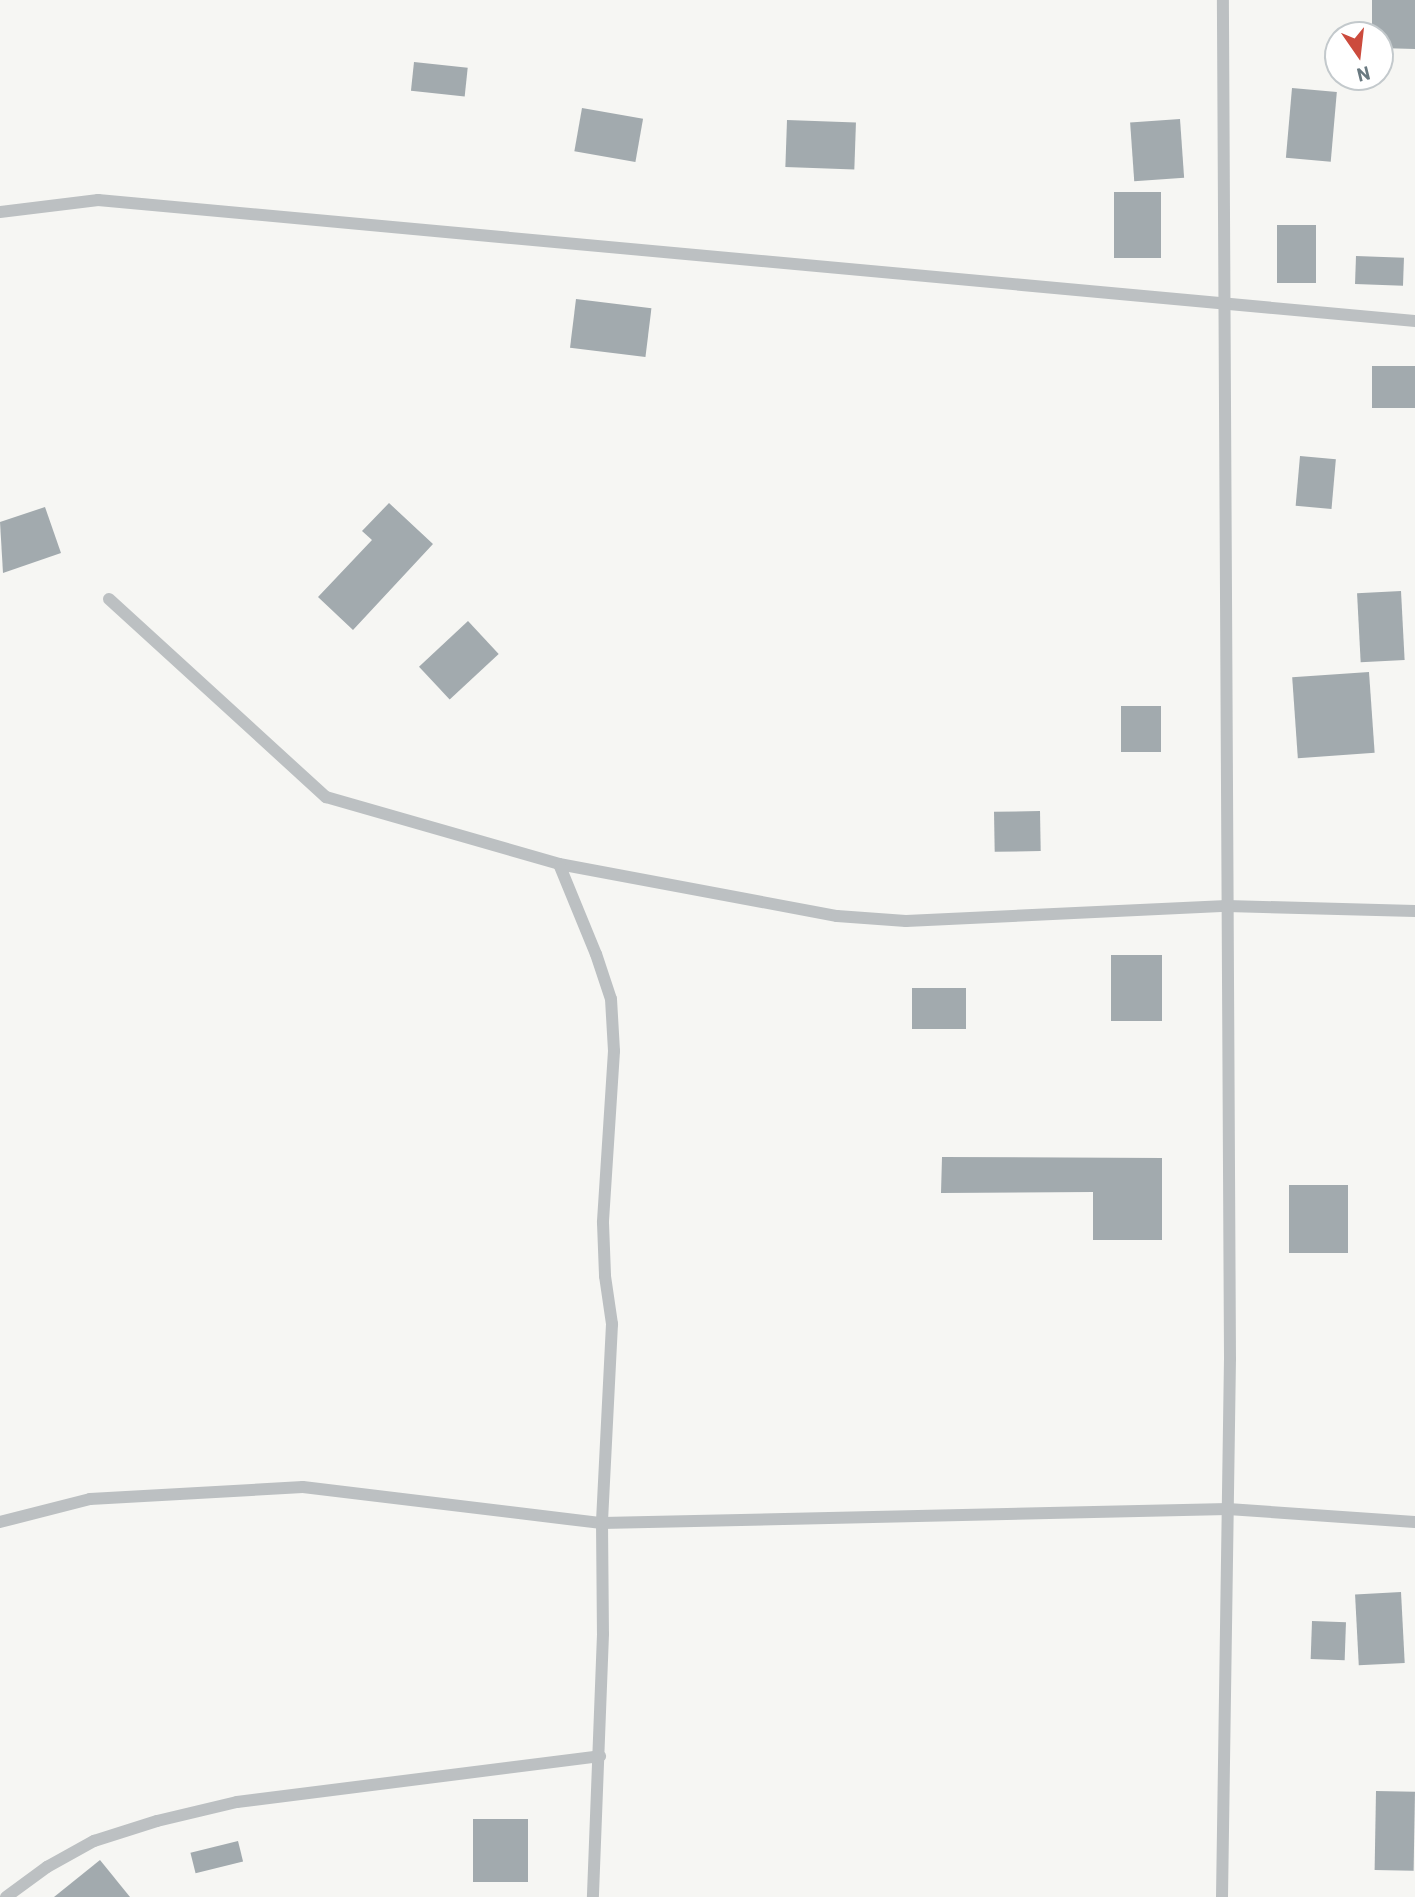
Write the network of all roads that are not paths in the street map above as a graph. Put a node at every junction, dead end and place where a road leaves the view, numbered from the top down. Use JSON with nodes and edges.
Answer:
{"nodes":[{"id":1,"x":1223,"y":0,"type":"edge"},
{"id":2,"x":0,"y":212,"type":"edge"},
{"id":3,"x":1224,"y":304,"type":"junction"},
{"id":4,"x":1415,"y":321,"type":"edge"},
{"id":5,"x":109,"y":599,"type":"dead end"},
{"id":6,"x":559,"y":864,"type":"junction"},
{"id":7,"x":1227,"y":906,"type":"junction"},
{"id":8,"x":1415,"y":911,"type":"edge"},
{"id":9,"x":1228,"y":1509,"type":"junction"},
{"id":10,"x":0,"y":1522,"type":"edge"},
{"id":11,"x":1415,"y":1522,"type":"edge"},
{"id":12,"x":602,"y":1523,"type":"junction"},
{"id":13,"x":600,"y":1756,"type":"junction"},
{"id":14,"x":6,"y":1897,"type":"edge"},
{"id":15,"x":593,"y":1897,"type":"edge"},
{"id":16,"x":1222,"y":1897,"type":"edge"}],
"edges":[{"from":1,"to":3,"type":"street"},
{"from":2,"to":3,"type":"street"},
{"from":3,"to":4,"type":"street"},
{"from":3,"to":7,"type":"street"},
{"from":5,"to":6,"type":"street"},
{"from":6,"to":7,"type":"street"},
{"from":6,"to":12,"type":"street"},
{"from":7,"to":8,"type":"street"},
{"from":7,"to":9,"type":"street"},
{"from":9,"to":11,"type":"street"},
{"from":9,"to":12,"type":"street"},
{"from":9,"to":16,"type":"street"},
{"from":10,"to":12,"type":"street"},
{"from":12,"to":13,"type":"street"},
{"from":13,"to":14,"type":"street"},
{"from":13,"to":15,"type":"street"}]}
